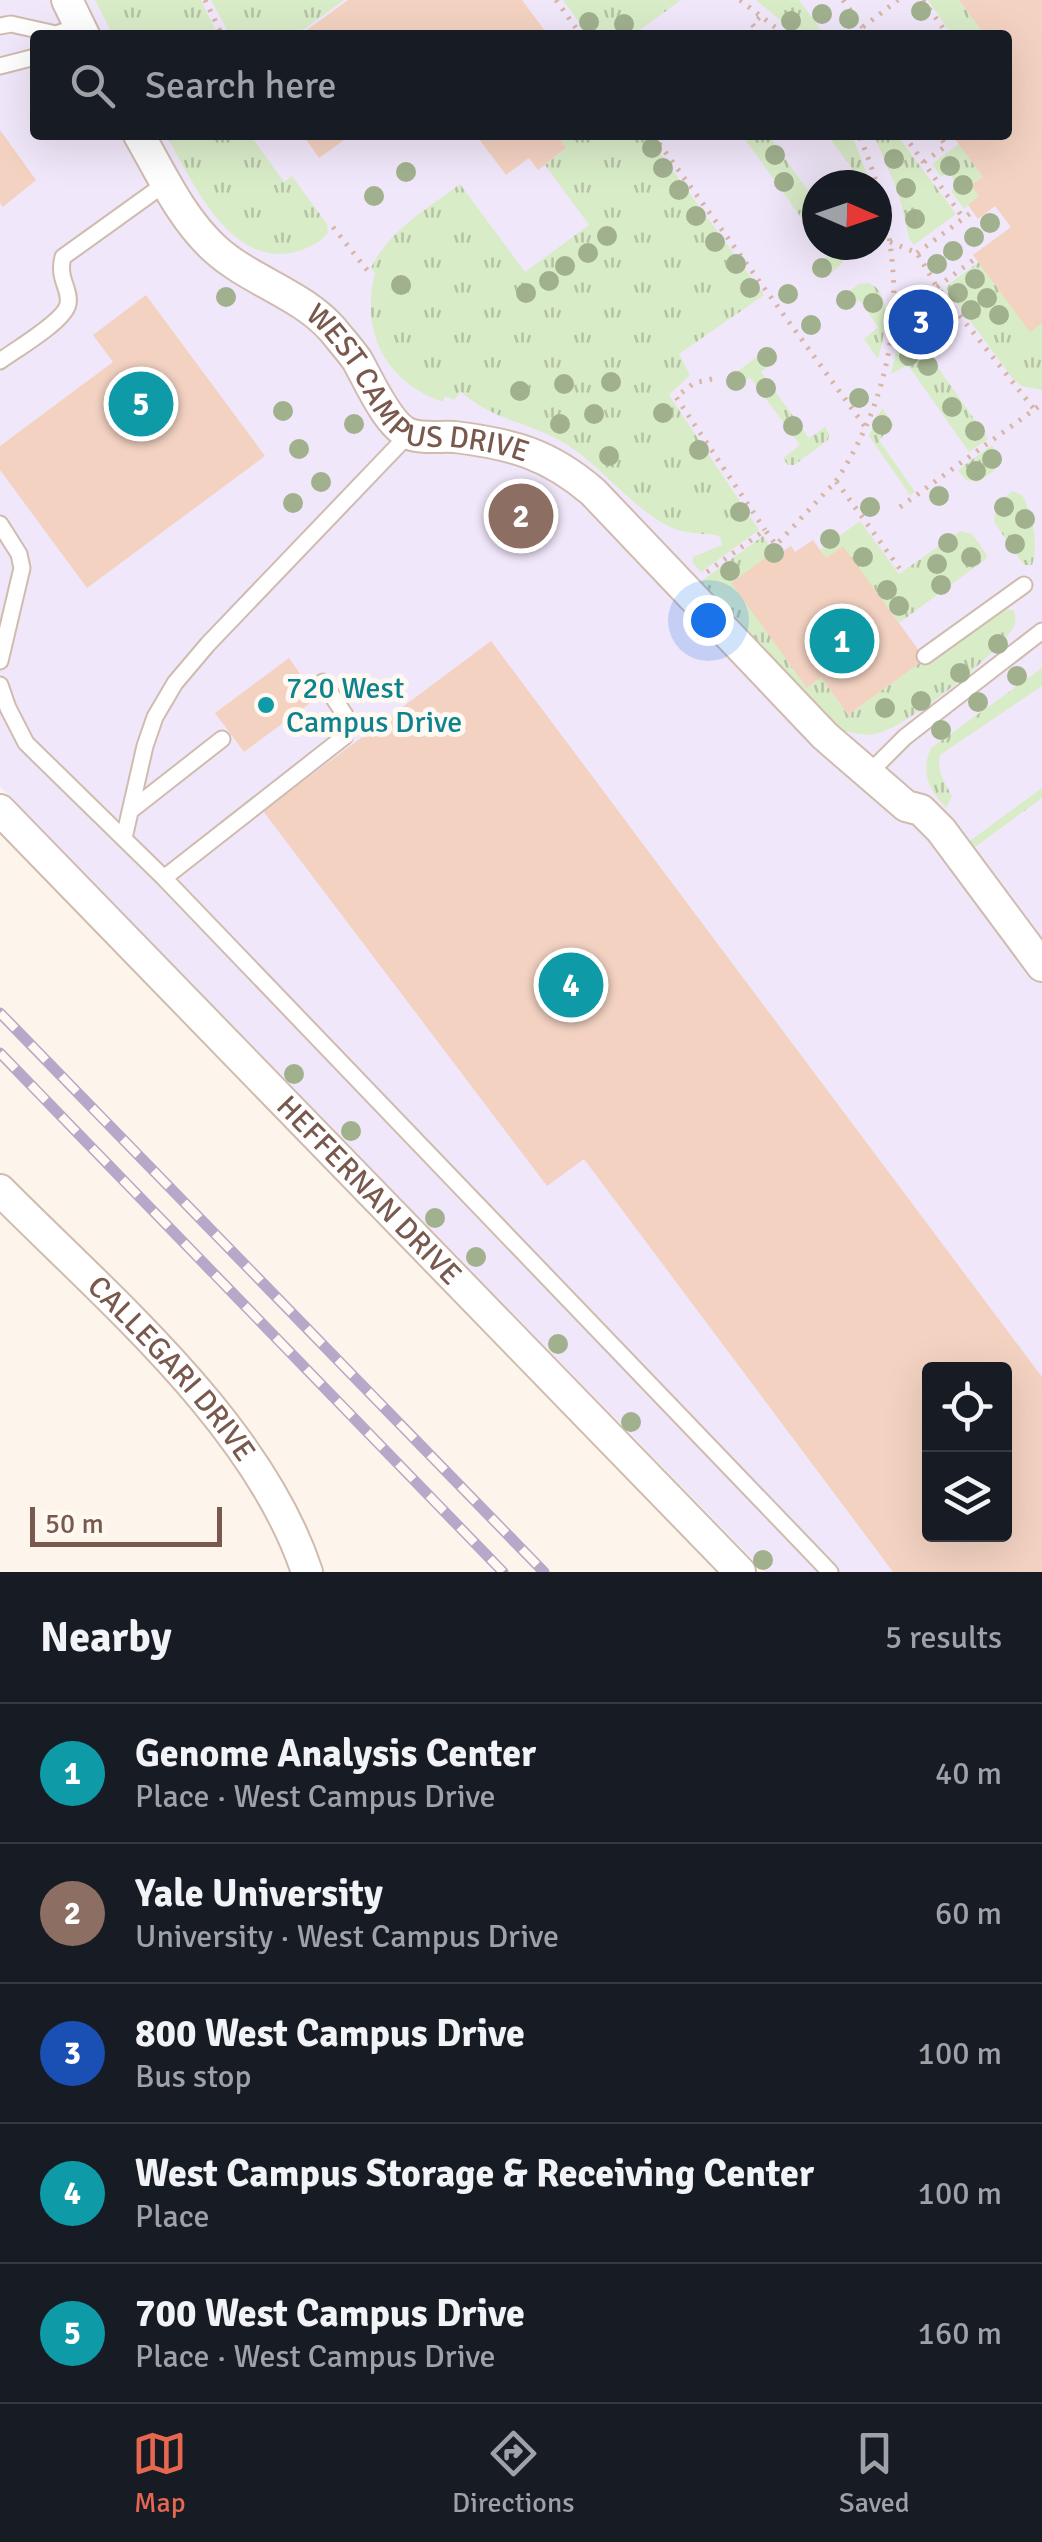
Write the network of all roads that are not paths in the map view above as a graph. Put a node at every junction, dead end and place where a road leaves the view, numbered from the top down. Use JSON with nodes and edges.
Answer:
{"nodes":[{"id":1,"x":0,"y":26,"type":"edge"},
{"id":2,"x":68,"y":26,"type":"edge"},
{"id":3,"x":30,"y":59,"type":"edge"},
{"id":4,"x":0,"y":66,"type":"edge"},
{"id":5,"x":142,"y":140,"type":"edge"},
{"id":6,"x":166,"y":183,"type":"junction"},
{"id":7,"x":0,"y":361,"type":"edge"},
{"id":8,"x":410,"y":434,"type":"junction"},
{"id":9,"x":0,"y":524,"type":"edge"},
{"id":10,"x":1024,"y":585,"type":"dead end"},
{"id":11,"x":1042,"y":631,"type":"edge"},
{"id":12,"x":925,"y":656,"type":"dead end"},
{"id":13,"x":0,"y":661,"type":"edge"},
{"id":14,"x":323,"y":682,"type":"dead end"},
{"id":15,"x":0,"y":685,"type":"edge"},
{"id":16,"x":222,"y":740,"type":"dead end"},
{"id":17,"x":868,"y":774,"type":"junction"},
{"id":18,"x":0,"y":810,"type":"edge"},
{"id":19,"x":130,"y":812,"type":"junction"},
{"id":20,"x":124,"y":838,"type":"junction"},
{"id":21,"x":164,"y":878,"type":"junction"},
{"id":22,"x":1042,"y":966,"type":"edge"},
{"id":23,"x":0,"y":1190,"type":"edge"},
{"id":24,"x":308,"y":1572,"type":"edge"},
{"id":25,"x":740,"y":1572,"type":"edge"},
{"id":26,"x":830,"y":1572,"type":"edge"}],
"edges":[{"from":1,"to":2,"type":"lane"},
{"from":3,"to":4,"type":"lane"},
{"from":5,"to":6,"type":"street","name":"WEST CAMPUS DRIVE"},
{"from":6,"to":7,"type":"lane"},
{"from":6,"to":8,"type":"street","name":"WEST CAMPUS DRIVE"},
{"from":8,"to":17,"type":"street","name":"WEST CAMPUS DRIVE"},
{"from":8,"to":19,"type":"lane"},
{"from":9,"to":13,"type":"lane"},
{"from":10,"to":12,"type":"lane"},
{"from":11,"to":17,"type":"lane"},
{"from":14,"to":21,"type":"lane"},
{"from":15,"to":20,"type":"lane"},
{"from":16,"to":19,"type":"lane"},
{"from":17,"to":22,"type":"street","name":"WEST CAMPUS DRIVE"},
{"from":18,"to":25,"type":"street","name":"HEFFERNAN DRIVE"},
{"from":19,"to":20,"type":"lane"},
{"from":20,"to":21,"type":"lane"},
{"from":21,"to":26,"type":"lane"},
{"from":23,"to":24,"type":"street","name":"CALLEGARI DRIVE"}]}
